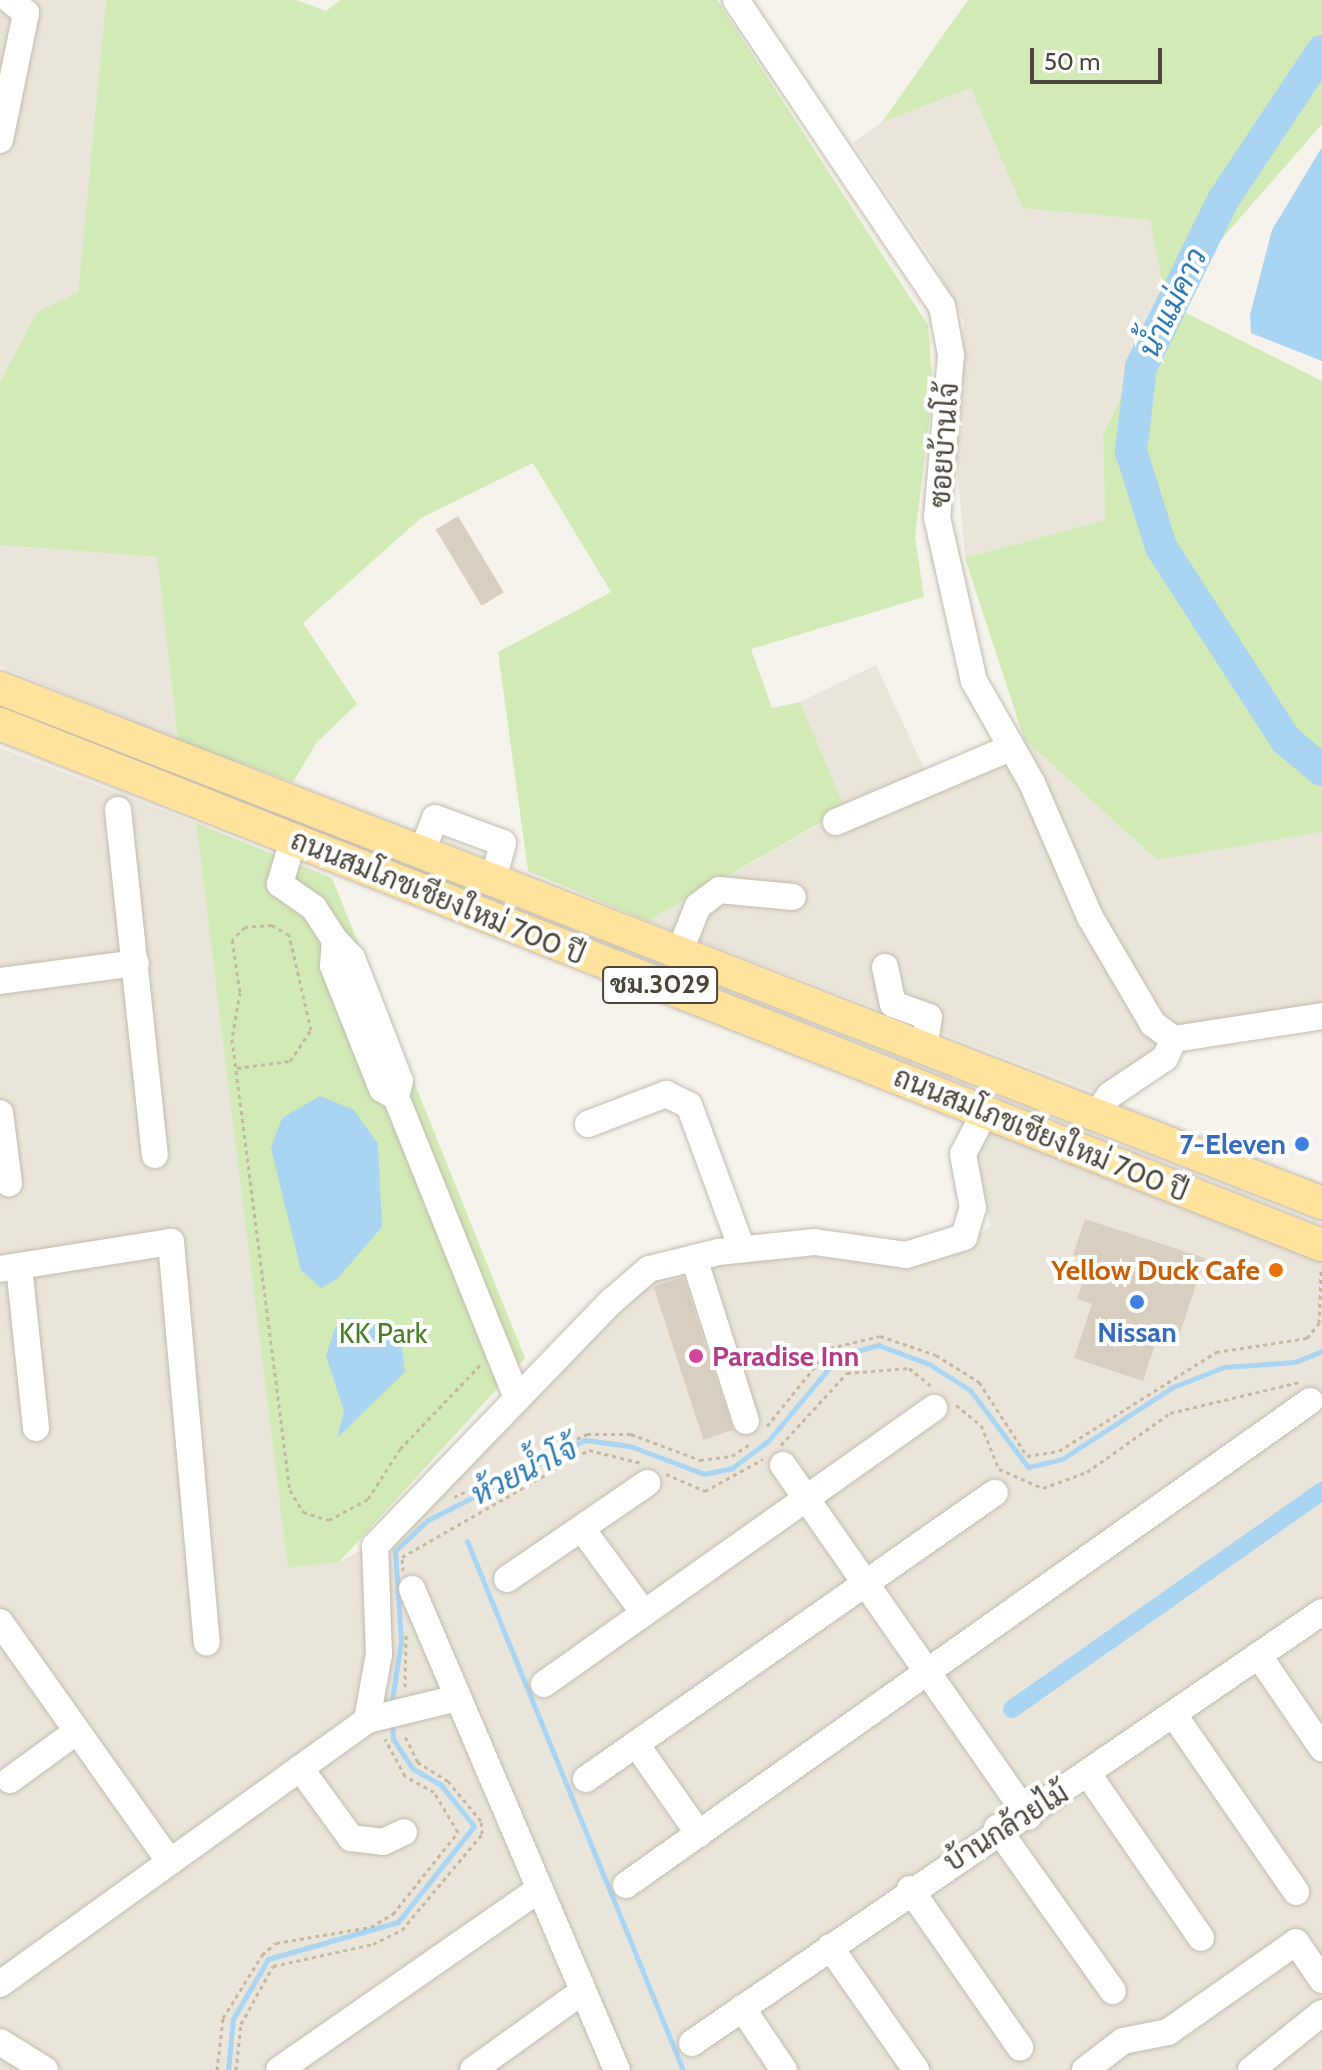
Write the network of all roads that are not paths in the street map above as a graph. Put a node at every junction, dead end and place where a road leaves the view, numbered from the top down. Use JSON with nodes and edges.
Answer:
{"nodes":[{"id":1,"x":736,"y":0,"type":"edge"},
{"id":2,"x":18,"y":6,"type":"edge"},
{"id":3,"x":758,"y":13,"type":"edge"},
{"id":4,"x":0,"y":140,"type":"edge"},
{"id":5,"x":0,"y":688,"type":"edge"},
{"id":6,"x":0,"y":724,"type":"edge"},
{"id":7,"x":1010,"y":748,"type":"junction"},
{"id":8,"x":118,"y":810,"type":"dead end"},
{"id":9,"x":836,"y":822,"type":"dead end"},
{"id":10,"x":293,"y":840,"type":"junction"},
{"id":11,"x":793,"y":897,"type":"dead end"},
{"id":12,"x":679,"y":953,"type":"junction"},
{"id":13,"x":136,"y":963,"type":"junction"},
{"id":14,"x":885,"y":967,"type":"dead end"},
{"id":15,"x":0,"y":981,"type":"edge"},
{"id":16,"x":1322,"y":1016,"type":"edge"},
{"id":17,"x":1174,"y":1039,"type":"junction"},
{"id":18,"x":924,"y":1048,"type":"junction"},
{"id":19,"x":985,"y":1112,"type":"junction"},
{"id":20,"x":0,"y":1113,"type":"edge"},
{"id":21,"x":1096,"y":1115,"type":"junction"},
{"id":22,"x":588,"y":1124,"type":"dead end"},
{"id":23,"x":155,"y":1155,"type":"dead end"},
{"id":24,"x":9,"y":1183,"type":"dead end"},
{"id":25,"x":1322,"y":1203,"type":"edge"},
{"id":26,"x":1321,"y":1245,"type":"edge"},
{"id":27,"x":742,"y":1249,"type":"junction"},
{"id":28,"x":694,"y":1258,"type":"junction"},
{"id":29,"x":9,"y":1268,"type":"edge"},
{"id":30,"x":516,"y":1396,"type":"junction"},
{"id":31,"x":1310,"y":1401,"type":"dead end"},
{"id":32,"x":934,"y":1408,"type":"dead end"},
{"id":33,"x":746,"y":1421,"type":"dead end"},
{"id":34,"x":36,"y":1428,"type":"dead end"},
{"id":35,"x":783,"y":1465,"type":"dead end"},
{"id":36,"x":647,"y":1483,"type":"dead end"},
{"id":37,"x":995,"y":1493,"type":"dead end"},
{"id":38,"x":806,"y":1498,"type":"junction"},
{"id":39,"x":582,"y":1529,"type":"junction"},
{"id":40,"x":507,"y":1579,"type":"dead end"},
{"id":41,"x":866,"y":1583,"type":"junction"},
{"id":42,"x":412,"y":1589,"type":"dead end"},
{"id":43,"x":1322,"y":1612,"type":"edge"},
{"id":44,"x":644,"y":1613,"type":"junction"},
{"id":45,"x":0,"y":1622,"type":"edge"},
{"id":46,"x":207,"y":1642,"type":"dead end"},
{"id":47,"x":1259,"y":1656,"type":"junction"},
{"id":48,"x":929,"y":1673,"type":"junction"},
{"id":49,"x":544,"y":1684,"type":"dead end"},
{"id":50,"x":453,"y":1699,"type":"junction"},
{"id":51,"x":1174,"y":1715,"type":"junction"},
{"id":52,"x":384,"y":1718,"type":"junction"},
{"id":53,"x":76,"y":1732,"type":"junction"},
{"id":54,"x":636,"y":1744,"type":"junction"},
{"id":55,"x":1322,"y":1748,"type":"edge"},
{"id":56,"x":300,"y":1768,"type":"junction"},
{"id":57,"x":1088,"y":1774,"type":"junction"},
{"id":58,"x":586,"y":1779,"type":"dead end"},
{"id":59,"x":10,"y":1780,"type":"dead end"},
{"id":60,"x":1029,"y":1817,"type":"junction"},
{"id":61,"x":997,"y":1828,"type":"junction"},
{"id":62,"x":404,"y":1832,"type":"dead end"},
{"id":63,"x":699,"y":1834,"type":"junction"},
{"id":64,"x":170,"y":1862,"type":"junction"},
{"id":65,"x":626,"y":1885,"type":"dead end"},
{"id":66,"x":910,"y":1889,"type":"junction"},
{"id":67,"x":538,"y":1890,"type":"junction"},
{"id":68,"x":1296,"y":1892,"type":"dead end"},
{"id":69,"x":1201,"y":1938,"type":"dead end"},
{"id":70,"x":830,"y":1947,"type":"junction"},
{"id":71,"x":1322,"y":1980,"type":"edge"},
{"id":72,"x":0,"y":1984,"type":"edge"},
{"id":73,"x":1113,"y":1991,"type":"dead end"},
{"id":74,"x":580,"y":1993,"type":"junction"},
{"id":75,"x":742,"y":2008,"type":"junction"},
{"id":76,"x":1322,"y":2013,"type":"edge"},
{"id":77,"x":0,"y":2042,"type":"edge"},
{"id":78,"x":692,"y":2043,"type":"dead end"},
{"id":79,"x":1020,"y":2047,"type":"dead end"},
{"id":80,"x":45,"y":2070,"type":"edge"},
{"id":81,"x":279,"y":2070,"type":"edge"},
{"id":82,"x":473,"y":2070,"type":"edge"},
{"id":83,"x":617,"y":2070,"type":"edge"},
{"id":84,"x":784,"y":2070,"type":"edge"},
{"id":85,"x":916,"y":2070,"type":"edge"},
{"id":86,"x":1085,"y":2070,"type":"edge"},
{"id":87,"x":1251,"y":2070,"type":"edge"}],
"edges":[{"from":1,"to":3,"type":"street","name":"ซอยบ้านโจ้"},
{"from":2,"to":4,"type":"street"},
{"from":3,"to":7,"type":"street","name":"ซอยบ้านโจ้"},
{"from":5,"to":12,"type":"main road","name":"ถนนสมโภชเชียงใหม่ 700 ปี","number":"ชม.3029"},
{"from":6,"to":10,"type":"main road","name":"ถนนสมโภชเชียงใหม่ 700 ปี","number":"ชม.3029"},
{"from":7,"to":9,"type":"street"},
{"from":7,"to":17,"type":"street","name":"ซอยบ้านโจ้"},
{"from":8,"to":13,"type":"street"},
{"from":10,"to":19,"type":"main road","name":"ถนนสมโภชเชียงใหม่ 700 ปี","number":"ชม.3029"},
{"from":10,"to":30,"type":"street"},
{"from":11,"to":12,"type":"street"},
{"from":12,"to":18,"type":"main road","name":"ถนนสมโภชเชียงใหม่ 700 ปี","number":"ชม.3029"},
{"from":13,"to":15,"type":"street"},
{"from":13,"to":23,"type":"street"},
{"from":14,"to":18,"type":"street"},
{"from":16,"to":17,"type":"street"},
{"from":17,"to":21,"type":"street"},
{"from":18,"to":21,"type":"main road","name":"ถนนสมโภชเชียงใหม่ 700 ปี","number":"ชม.3029"},
{"from":19,"to":26,"type":"main road","name":"ถนนสมโภชเชียงใหม่ 700 ปี","number":"ชม.3029"},
{"from":19,"to":27,"type":"street"},
{"from":20,"to":24,"type":"street"},
{"from":21,"to":25,"type":"main road","name":"ถนนสมโภชเชียงใหม่ 700 ปี","number":"ชม.3029"},
{"from":22,"to":27,"type":"street"},
{"from":27,"to":28,"type":"street"},
{"from":28,"to":30,"type":"street"},
{"from":28,"to":33,"type":"street"},
{"from":29,"to":34,"type":"street"},
{"from":29,"to":46,"type":"street"},
{"from":30,"to":52,"type":"street"},
{"from":31,"to":48,"type":"street"},
{"from":32,"to":38,"type":"street"},
{"from":35,"to":38,"type":"street"},
{"from":36,"to":39,"type":"street"},
{"from":37,"to":41,"type":"street"},
{"from":38,"to":41,"type":"street"},
{"from":38,"to":44,"type":"street"},
{"from":39,"to":40,"type":"street"},
{"from":39,"to":44,"type":"street"},
{"from":41,"to":48,"type":"street"},
{"from":41,"to":54,"type":"street"},
{"from":42,"to":50,"type":"street"},
{"from":43,"to":47,"type":"street","name":"บ้านกล้วยไม้"},
{"from":44,"to":49,"type":"street"},
{"from":45,"to":53,"type":"street"},
{"from":47,"to":51,"type":"street","name":"บ้านกล้วยไม้"},
{"from":47,"to":55,"type":"street"},
{"from":48,"to":60,"type":"street"},
{"from":48,"to":63,"type":"street"},
{"from":50,"to":52,"type":"street"},
{"from":50,"to":67,"type":"street"},
{"from":51,"to":57,"type":"street","name":"บ้านกล้วยไม้"},
{"from":51,"to":68,"type":"street"},
{"from":52,"to":56,"type":"street"},
{"from":53,"to":59,"type":"street"},
{"from":53,"to":64,"type":"street"},
{"from":54,"to":58,"type":"street"},
{"from":54,"to":63,"type":"street"},
{"from":56,"to":62,"type":"street"},
{"from":56,"to":64,"type":"street"},
{"from":57,"to":60,"type":"street","name":"บ้านกล้วยไม้"},
{"from":57,"to":69,"type":"street"},
{"from":60,"to":61,"type":"street","name":"บ้านกล้วยไม้"},
{"from":61,"to":66,"type":"street","name":"บ้านกล้วยไม้"},
{"from":61,"to":73,"type":"street"},
{"from":63,"to":65,"type":"street"},
{"from":64,"to":72,"type":"street"},
{"from":66,"to":70,"type":"street","name":"บ้านกล้วยไม้"},
{"from":66,"to":79,"type":"street"},
{"from":67,"to":74,"type":"street"},
{"from":67,"to":81,"type":"street"},
{"from":70,"to":75,"type":"street","name":"บ้านกล้วยไม้"},
{"from":70,"to":85,"type":"street"},
{"from":71,"to":86,"type":"street"},
{"from":74,"to":82,"type":"street"},
{"from":74,"to":83,"type":"street"},
{"from":75,"to":78,"type":"street","name":"บ้านกล้วยไม้"},
{"from":75,"to":84,"type":"street"},
{"from":76,"to":87,"type":"street"},
{"from":77,"to":80,"type":"street"}]}
